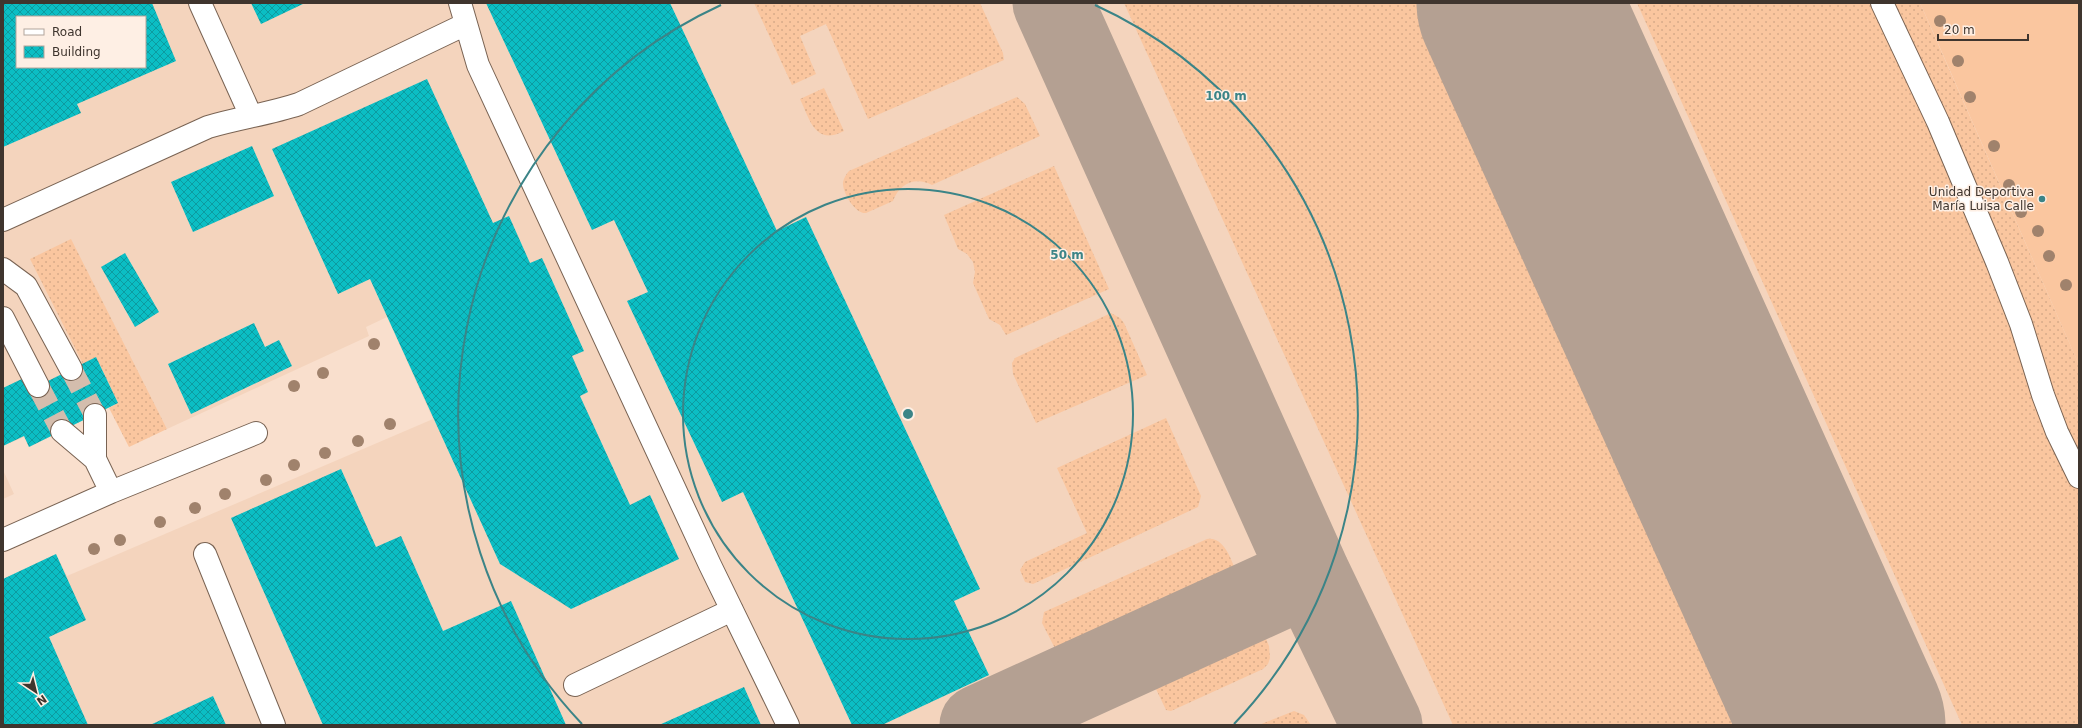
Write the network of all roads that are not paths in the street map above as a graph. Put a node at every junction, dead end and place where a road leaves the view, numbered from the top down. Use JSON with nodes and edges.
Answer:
{"nodes":[{"id":1,"x":200,"y":3,"type":"edge"},
{"id":2,"x":460,"y":3,"type":"edge"},
{"id":3,"x":1882,"y":3,"type":"edge"},
{"id":4,"x":466,"y":24,"type":"junction"},
{"id":5,"x":251,"y":116,"type":"junction"},
{"id":6,"x":3,"y":220,"type":"edge"},
{"id":7,"x":3,"y":269,"type":"edge"},
{"id":8,"x":3,"y":318,"type":"edge"},
{"id":9,"x":71,"y":369,"type":"tunnel mouth"},
{"id":10,"x":38,"y":386,"type":"tunnel mouth"},
{"id":11,"x":95,"y":415,"type":"tunnel mouth"},
{"id":12,"x":62,"y":431,"type":"tunnel mouth"},
{"id":13,"x":256,"y":433,"type":"dead end"},
{"id":14,"x":95,"y":459,"type":"junction"},
{"id":15,"x":2079,"y":477,"type":"edge"},
{"id":16,"x":111,"y":492,"type":"junction"},
{"id":17,"x":3,"y":540,"type":"edge"},
{"id":18,"x":205,"y":554,"type":"dead end"},
{"id":19,"x":732,"y":610,"type":"junction"},
{"id":20,"x":575,"y":686,"type":"dead end"},
{"id":21,"x":274,"y":725,"type":"edge"},
{"id":22,"x":788,"y":725,"type":"edge"}],
"edges":[{"from":1,"to":5,"type":"lane"},
{"from":2,"to":4,"type":"lane"},
{"from":3,"to":15,"type":"lane"},
{"from":4,"to":5,"type":"lane"},
{"from":4,"to":19,"type":"lane"},
{"from":5,"to":6,"type":"lane"},
{"from":7,"to":9,"type":"lane"},
{"from":8,"to":10,"type":"lane"},
{"from":11,"to":14,"type":"lane"},
{"from":12,"to":14,"type":"lane"},
{"from":13,"to":16,"type":"lane"},
{"from":14,"to":16,"type":"lane"},
{"from":16,"to":17,"type":"lane"},
{"from":18,"to":21,"type":"lane"},
{"from":19,"to":20,"type":"lane"},
{"from":19,"to":22,"type":"lane"}]}
